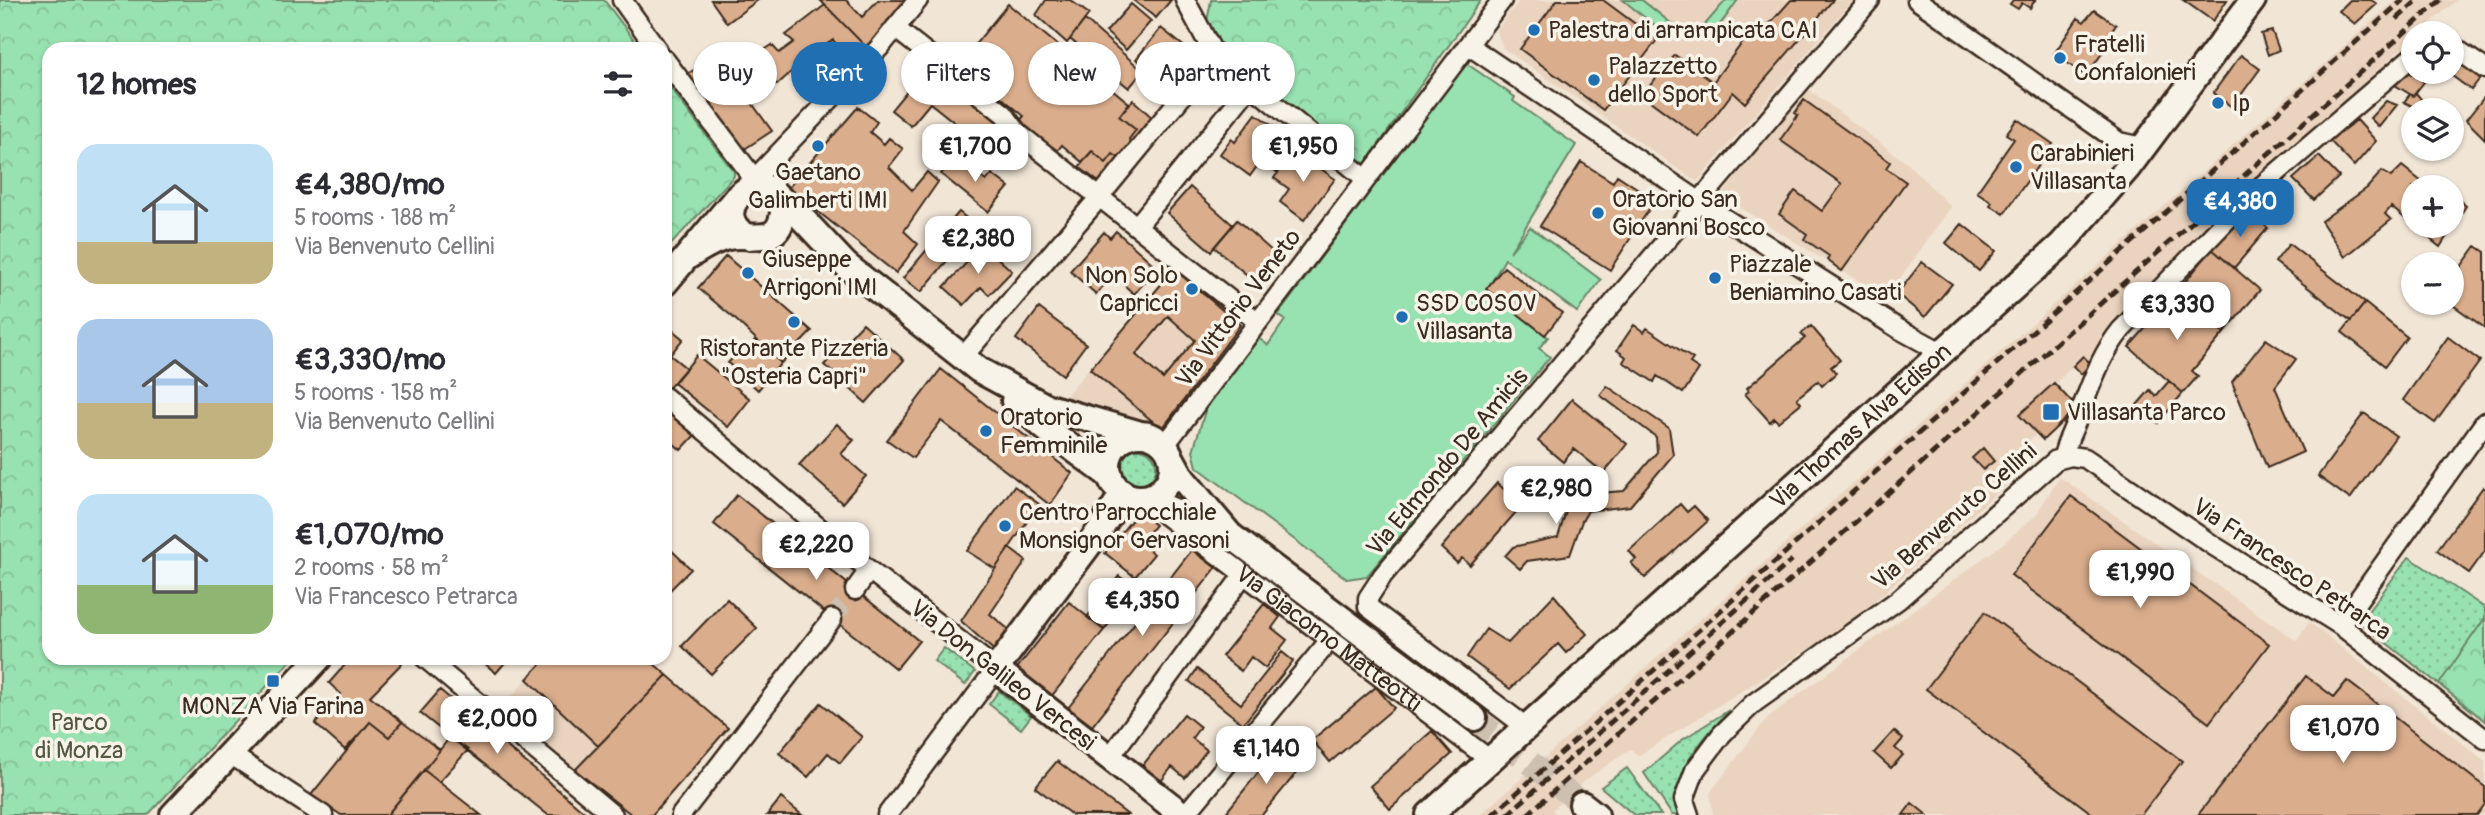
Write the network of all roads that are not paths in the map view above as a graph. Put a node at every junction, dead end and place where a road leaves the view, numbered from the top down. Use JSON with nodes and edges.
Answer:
{"nodes":[{"id":1,"x":622,"y":0,"type":"edge"},
{"id":2,"x":918,"y":0,"type":"edge"},
{"id":3,"x":1185,"y":0,"type":"edge"},
{"id":4,"x":1502,"y":0,"type":"edge"},
{"id":5,"x":1870,"y":0,"type":"edge"},
{"id":6,"x":1917,"y":0,"type":"edge"},
{"id":7,"x":2253,"y":0,"type":"edge"},
{"id":8,"x":895,"y":28,"type":"junction"},
{"id":9,"x":652,"y":42,"type":"edge"},
{"id":10,"x":1208,"y":42,"type":"edge"},
{"id":11,"x":1468,"y":45,"type":"junction"},
{"id":12,"x":2464,"y":54,"type":"edge"},
{"id":13,"x":2401,"y":66,"type":"edge"},
{"id":14,"x":672,"y":69,"type":"edge"},
{"id":15,"x":2485,"y":69,"type":"edge"},
{"id":16,"x":1174,"y":105,"type":"edge"},
{"id":17,"x":1235,"y":105,"type":"edge"},
{"id":18,"x":1275,"y":105,"type":"edge"},
{"id":19,"x":2143,"y":147,"type":"junction"},
{"id":20,"x":1366,"y":179,"type":"junction"},
{"id":21,"x":754,"y":193,"type":"junction"},
{"id":22,"x":1098,"y":198,"type":"junction"},
{"id":23,"x":1700,"y":201,"type":"junction"},
{"id":24,"x":1137,"y":226,"type":"junction"},
{"id":25,"x":760,"y":236,"type":"junction"},
{"id":26,"x":689,"y":256,"type":"junction"},
{"id":27,"x":846,"y":265,"type":"junction"},
{"id":28,"x":672,"y":275,"type":"edge"},
{"id":29,"x":1258,"y":322,"type":"junction"},
{"id":30,"x":1943,"y":353,"type":"junction"},
{"id":31,"x":971,"y":364,"type":"junction"},
{"id":32,"x":672,"y":403,"type":"edge"},
{"id":33,"x":2485,"y":422,"type":"edge"},
{"id":34,"x":1136,"y":433,"type":"junction"},
{"id":35,"x":1168,"y":452,"type":"junction"},
{"id":36,"x":2063,"y":457,"type":"junction"},
{"id":37,"x":1125,"y":489,"type":"junction"},
{"id":38,"x":1230,"y":535,"type":"junction"},
{"id":39,"x":869,"y":570,"type":"junction"},
{"id":40,"x":1244,"y":574,"type":"junction"},
{"id":41,"x":855,"y":590,"type":"tunnel mouth"},
{"id":42,"x":1368,"y":607,"type":"joint"},
{"id":43,"x":832,"y":619,"type":"tunnel mouth"},
{"id":44,"x":2340,"y":625,"type":"junction"},
{"id":45,"x":1331,"y":640,"type":"junction"},
{"id":46,"x":313,"y":665,"type":"edge"},
{"id":47,"x":433,"y":665,"type":"edge"},
{"id":48,"x":996,"y":669,"type":"junction"},
{"id":49,"x":1474,"y":718,"type":"tunnel mouth"},
{"id":50,"x":1525,"y":727,"type":"junction"},
{"id":51,"x":2485,"y":739,"type":"edge"},
{"id":52,"x":230,"y":754,"type":"junction"},
{"id":53,"x":1109,"y":758,"type":"junction"},
{"id":54,"x":1489,"y":760,"type":"junction"},
{"id":55,"x":173,"y":815,"type":"edge"},
{"id":56,"x":323,"y":815,"type":"edge"},
{"id":57,"x":613,"y":815,"type":"edge"},
{"id":58,"x":681,"y":815,"type":"edge"},
{"id":59,"x":887,"y":815,"type":"edge"},
{"id":60,"x":1184,"y":815,"type":"edge"},
{"id":61,"x":1429,"y":815,"type":"edge"},
{"id":62,"x":1689,"y":815,"type":"edge"}],
"edges":[{"from":1,"to":9,"type":"street"},
{"from":2,"to":8,"type":"street"},
{"from":3,"to":10,"type":"street"},
{"from":4,"to":11,"type":"street","name":"Via Vittorio Veneto"},
{"from":5,"to":23,"type":"street","name":"Via Edmondo De Amicis"},
{"from":6,"to":19,"type":"street"},
{"from":7,"to":19,"type":"street","name":"Via Thomas Alva Edison"},
{"from":8,"to":21,"type":"street"},
{"from":8,"to":22,"type":"street"},
{"from":11,"to":20,"type":"street","name":"Via Vittorio Veneto"},
{"from":11,"to":23,"type":"street"},
{"from":12,"to":15,"type":"street"},
{"from":13,"to":36,"type":"street","name":"Via Benvenuto Cellini"},
{"from":14,"to":21,"type":"street"},
{"from":16,"to":22,"type":"street"},
{"from":17,"to":24,"type":"street"},
{"from":18,"to":20,"type":"street"},
{"from":19,"to":30,"type":"street","name":"Via Thomas Alva Edison"},
{"from":20,"to":29,"type":"street","name":"Via Vittorio Veneto"},
{"from":21,"to":25,"type":"street"},
{"from":21,"to":25,"type":"street"},
{"from":21,"to":26,"type":"street"},
{"from":21,"to":27,"type":"street","name":"Via Giacomo Matteotti"},
{"from":22,"to":24,"type":"street"},
{"from":22,"to":31,"type":"street"},
{"from":23,"to":30,"type":"street"},
{"from":23,"to":42,"type":"street","name":"Via Edmondo De Amicis"},
{"from":24,"to":29,"type":"street"},
{"from":25,"to":26,"type":"street"},
{"from":25,"to":27,"type":"street","name":"Via Giacomo Matteotti"},
{"from":26,"to":28,"type":"street"},
{"from":27,"to":31,"type":"street","name":"Via Giacomo Matteotti"},
{"from":29,"to":35,"type":"street","name":"Via Vittorio Veneto"},
{"from":30,"to":50,"type":"street","name":"Via Thomas Alva Edison"},
{"from":31,"to":34,"type":"street","name":"Via Giacomo Matteotti"},
{"from":31,"to":37,"type":"street","name":"Via Giacomo Matteotti"},
{"from":32,"to":39,"type":"street","name":"Via Don Galileo Vercesi"},
{"from":33,"to":44,"type":"street"},
{"from":34,"to":35,"type":"street"},
{"from":34,"to":37,"type":"street"},
{"from":35,"to":37,"type":"street"},
{"from":35,"to":38,"type":"street","name":"Via Giacomo Matteotti"},
{"from":36,"to":44,"type":"street","name":"Via Francesco Petrarca"},
{"from":36,"to":62,"type":"street","name":"Via Benvenuto Cellini"},
{"from":37,"to":38,"type":"street","name":"Via Giacomo Matteotti"},
{"from":37,"to":40,"type":"street","name":"Via Giacomo Matteotti"},
{"from":37,"to":48,"type":"street"},
{"from":38,"to":49,"type":"street","name":"Via Giacomo Matteotti"},
{"from":39,"to":41,"type":"street"},
{"from":39,"to":48,"type":"street","name":"Via Don Galileo Vercesi"},
{"from":40,"to":45,"type":"street","name":"Via Giacomo Matteotti"},
{"from":40,"to":53,"type":"street"},
{"from":42,"to":50,"type":"street","name":"Via Giacomo Matteotti"},
{"from":43,"to":58,"type":"street"},
{"from":44,"to":51,"type":"street","name":"Via Francesco Petrarca"},
{"from":45,"to":54,"type":"street","name":"Via Giacomo Matteotti"},
{"from":45,"to":60,"type":"street"},
{"from":46,"to":52,"type":"street"},
{"from":47,"to":57,"type":"street"},
{"from":48,"to":53,"type":"street","name":"Via Don Galileo Vercesi"},
{"from":48,"to":59,"type":"street"},
{"from":50,"to":54,"type":"street","name":"Via Thomas Alva Edison"},
{"from":52,"to":55,"type":"street"},
{"from":52,"to":56,"type":"street"},
{"from":53,"to":60,"type":"street","name":"Via Don Galileo Vercesi"},
{"from":54,"to":61,"type":"street","name":"Via Thomas Alva Edison"}]}
